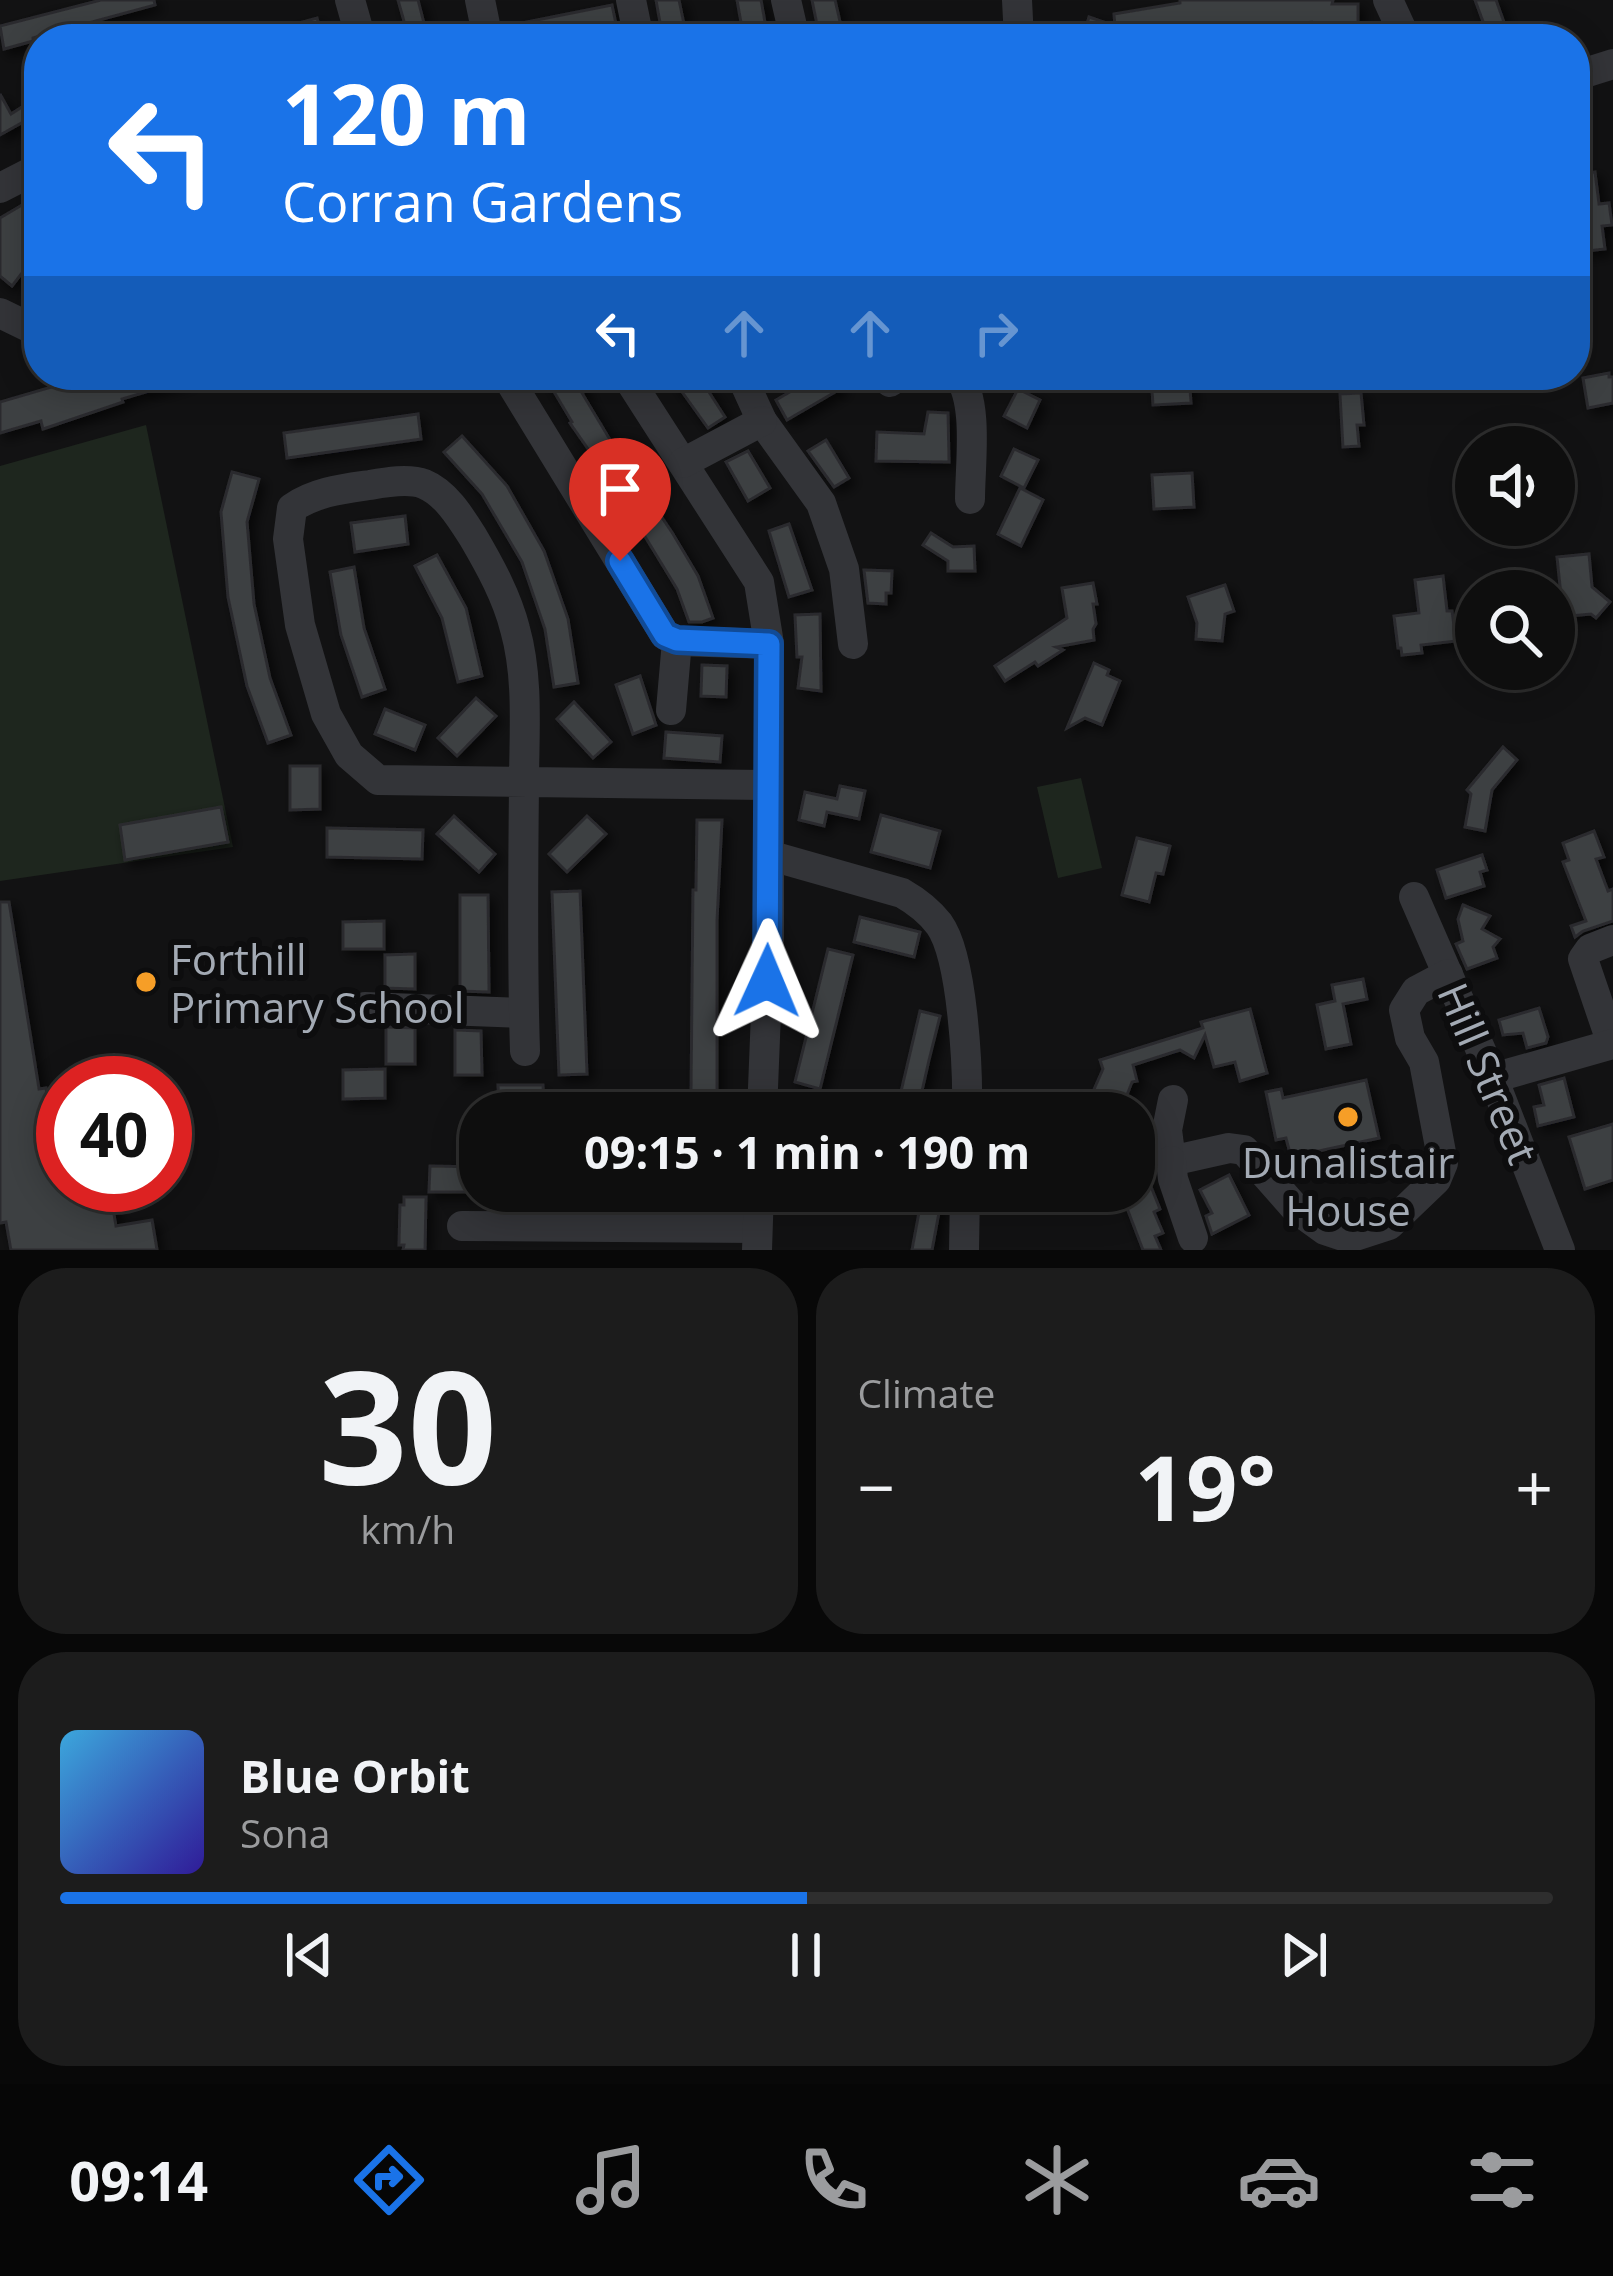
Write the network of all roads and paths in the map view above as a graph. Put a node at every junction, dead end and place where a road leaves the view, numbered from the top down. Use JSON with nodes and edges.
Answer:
{"nodes":[{"id":1,"x":515,"y":390,"type":"edge"},
{"id":2,"x":636,"y":390,"type":"edge"},
{"id":3,"x":748,"y":390,"type":"edge"},
{"id":4,"x":965,"y":390,"type":"edge"},
{"id":5,"x":762,"y":421,"type":"junction"},
{"id":6,"x":683,"y":463,"type":"junction"},
{"id":7,"x":970,"y":499,"type":"dead end"},
{"id":8,"x":677,"y":640,"type":"junction"},
{"id":9,"x":769,"y":644,"type":"junction"},
{"id":10,"x":853,"y":644,"type":"dead end"},
{"id":11,"x":671,"y":710,"type":"dead end"},
{"id":12,"x":524,"y":784,"type":"junction"},
{"id":13,"x":767,"y":785,"type":"junction"},
{"id":14,"x":768,"y":855,"type":"junction"},
{"id":15,"x":1414,"y":897,"type":"dead end"},
{"id":16,"x":1613,"y":940,"type":"edge"},
{"id":17,"x":1448,"y":974,"type":"junction"},
{"id":18,"x":364,"y":1007,"type":"dead end"},
{"id":19,"x":524,"y":1012,"type":"junction"},
{"id":20,"x":1612,"y":1044,"type":"edge"},
{"id":21,"x":525,"y":1051,"type":"dead end"},
{"id":22,"x":1493,"y":1078,"type":"junction"},
{"id":23,"x":763,"y":1092,"type":"edge"},
{"id":24,"x":968,"y":1092,"type":"edge"},
{"id":25,"x":1173,"y":1100,"type":"dead end"},
{"id":26,"x":1171,"y":1161,"type":"junction"},
{"id":27,"x":965,"y":1212,"type":"edge"},
{"id":28,"x":462,"y":1226,"type":"dead end"},
{"id":29,"x":1193,"y":1238,"type":"dead end"},
{"id":30,"x":757,"y":1239,"type":"edge"},
{"id":31,"x":964,"y":1250,"type":"edge"},
{"id":32,"x":1561,"y":1250,"type":"edge"}],
"edges":[{"from":1,"to":8,"type":"street"},
{"from":2,"to":6,"type":"street"},
{"from":3,"to":5,"type":"street"},
{"from":4,"to":7,"type":"street"},
{"from":5,"to":6,"type":"street"},
{"from":5,"to":10,"type":"street"},
{"from":6,"to":9,"type":"street"},
{"from":8,"to":9,"type":"street"},
{"from":8,"to":11,"type":"street"},
{"from":9,"to":13,"type":"street"},
{"from":12,"to":12,"type":"street"},
{"from":12,"to":13,"type":"street"},
{"from":12,"to":19,"type":"street"},
{"from":13,"to":14,"type":"street"},
{"from":14,"to":23,"type":"street"},
{"from":14,"to":24,"type":"street"},
{"from":15,"to":17,"type":"street","name":"Hill Street"},
{"from":16,"to":20,"type":"street"},
{"from":17,"to":22,"type":"street","name":"Hill Street"},
{"from":17,"to":26,"type":"street"},
{"from":18,"to":19,"type":"street"},
{"from":19,"to":21,"type":"street"},
{"from":20,"to":22,"type":"street"},
{"from":22,"to":32,"type":"street","name":"Hill Street"},
{"from":25,"to":26,"type":"street"},
{"from":26,"to":29,"type":"street"},
{"from":27,"to":31,"type":"street"},
{"from":28,"to":30,"type":"street"}]}
